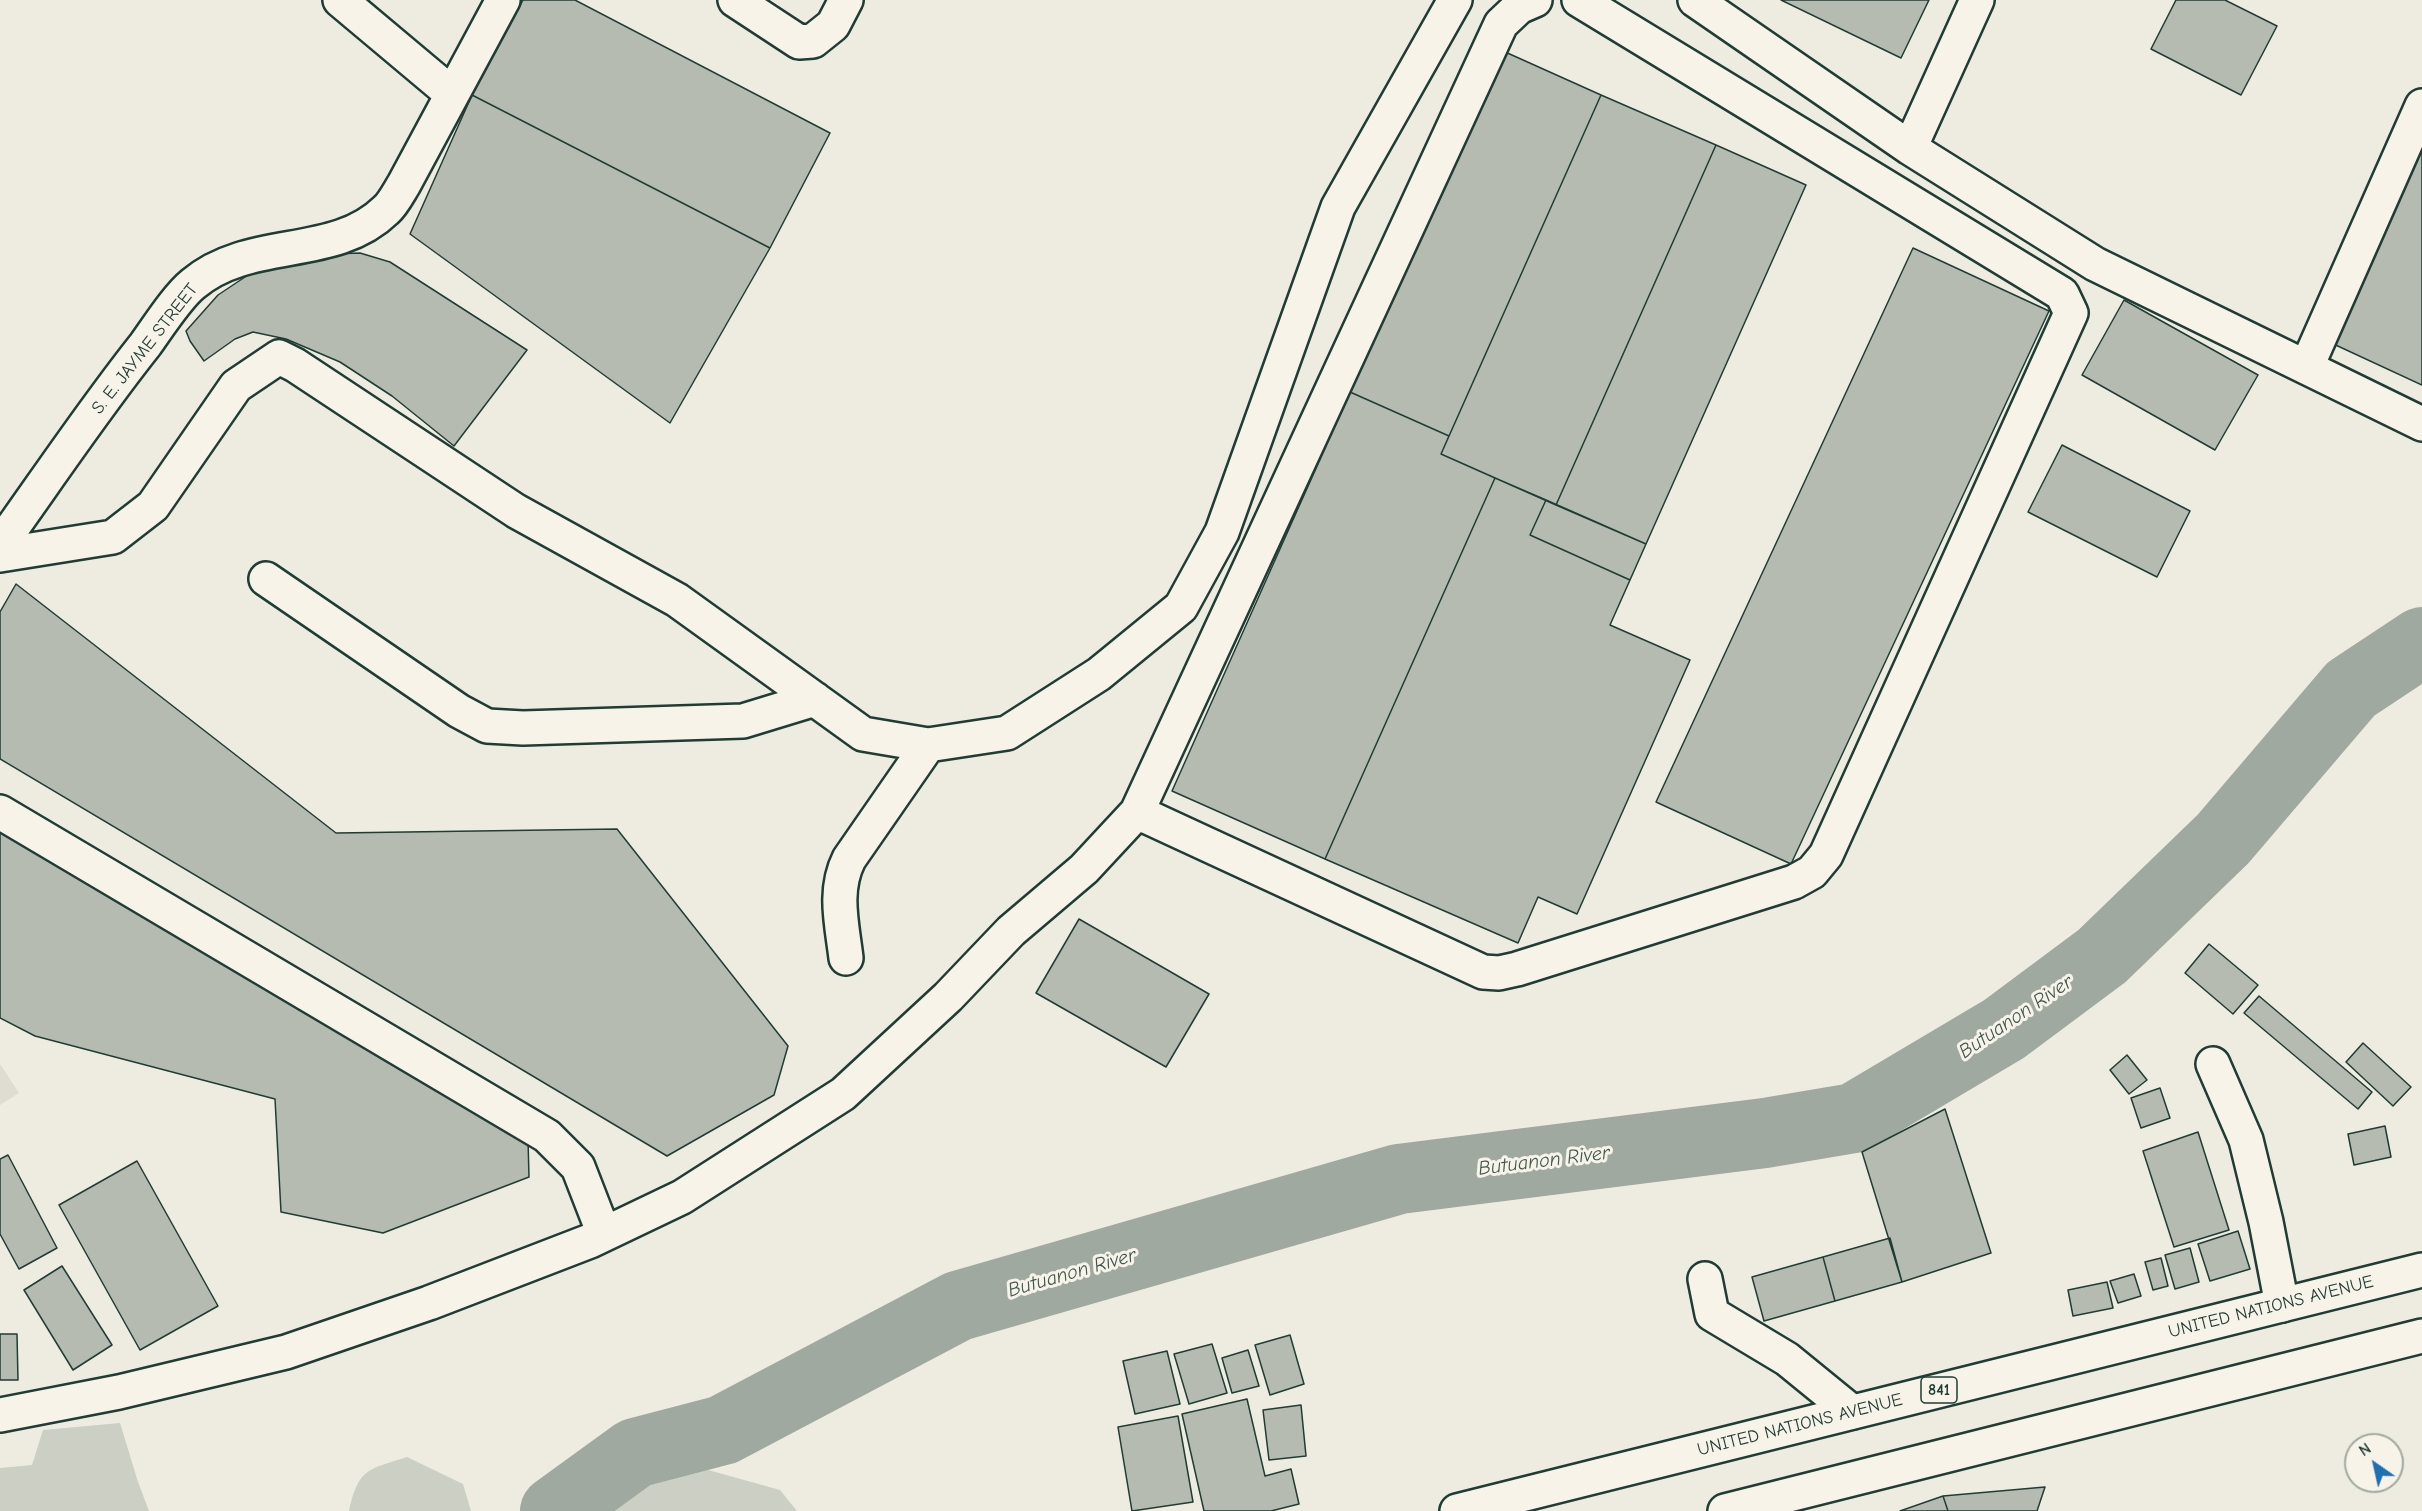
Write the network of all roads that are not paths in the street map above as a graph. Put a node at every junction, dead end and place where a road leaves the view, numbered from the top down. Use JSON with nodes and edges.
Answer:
{"nodes":[{"id":1,"x":340,"y":0,"type":"edge"},
{"id":2,"x":503,"y":0,"type":"edge"},
{"id":3,"x":735,"y":0,"type":"edge"},
{"id":4,"x":846,"y":0,"type":"edge"},
{"id":5,"x":1455,"y":0,"type":"edge"},
{"id":6,"x":1535,"y":0,"type":"edge"},
{"id":7,"x":1579,"y":0,"type":"edge"},
{"id":8,"x":1695,"y":0,"type":"edge"},
{"id":9,"x":1977,"y":0,"type":"edge"},
{"id":10,"x":452,"y":94,"type":"junction"},
{"id":11,"x":2422,"y":106,"type":"edge"},
{"id":12,"x":1910,"y":148,"type":"junction"},
{"id":13,"x":2307,"y":366,"type":"junction"},
{"id":14,"x":2422,"y":424,"type":"edge"},
{"id":15,"x":10,"y":507,"type":"edge"},
{"id":16,"x":0,"y":545,"type":"edge"},
{"id":17,"x":0,"y":555,"type":"edge"},
{"id":18,"x":266,"y":579,"type":"dead end"},
{"id":19,"x":815,"y":699,"type":"junction"},
{"id":20,"x":928,"y":745,"type":"junction"},
{"id":21,"x":0,"y":812,"type":"edge"},
{"id":22,"x":1137,"y":812,"type":"junction"},
{"id":23,"x":846,"y":958,"type":"dead end"},
{"id":24,"x":2213,"y":1064,"type":"dead end"},
{"id":25,"x":604,"y":1234,"type":"junction"},
{"id":26,"x":2422,"y":1270,"type":"edge"},
{"id":27,"x":1705,"y":1279,"type":"dead end"},
{"id":28,"x":2282,"y":1305,"type":"junction"},
{"id":29,"x":2422,"y":1336,"type":"edge"},
{"id":30,"x":1852,"y":1412,"type":"junction"},
{"id":31,"x":0,"y":1415,"type":"edge"},
{"id":32,"x":1457,"y":1511,"type":"edge"},
{"id":33,"x":1725,"y":1511,"type":"edge"}],
"edges":[{"from":1,"to":10,"type":"main road"},
{"from":2,"to":10,"type":"main road","name":"S. E. JAYME STREET"},
{"from":3,"to":4,"type":"main road"},
{"from":5,"to":20,"type":"main road"},
{"from":6,"to":22,"type":"main road"},
{"from":7,"to":22,"type":"main road"},
{"from":8,"to":12,"type":"main road"},
{"from":9,"to":12,"type":"main road"},
{"from":10,"to":15,"type":"main road","name":"S. E. JAYME STREET"},
{"from":11,"to":13,"type":"main road"},
{"from":12,"to":13,"type":"main road"},
{"from":13,"to":14,"type":"main road"},
{"from":15,"to":16,"type":"main road","name":"S. E. JAYME STREET"},
{"from":17,"to":19,"type":"main road"},
{"from":18,"to":19,"type":"main road"},
{"from":19,"to":20,"type":"main road"},
{"from":20,"to":23,"type":"main road"},
{"from":21,"to":25,"type":"main road"},
{"from":22,"to":25,"type":"main road"},
{"from":24,"to":28,"type":"main road"},
{"from":25,"to":31,"type":"main road"},
{"from":26,"to":28,"type":"main road","name":"UNITED NATIONS AVENUE","number":"841"},
{"from":27,"to":30,"type":"main road"},
{"from":28,"to":30,"type":"main road","name":"UNITED NATIONS AVENUE","number":"841"},
{"from":29,"to":33,"type":"main road"},
{"from":30,"to":32,"type":"main road","name":"UNITED NATIONS AVENUE","number":"841"}]}
